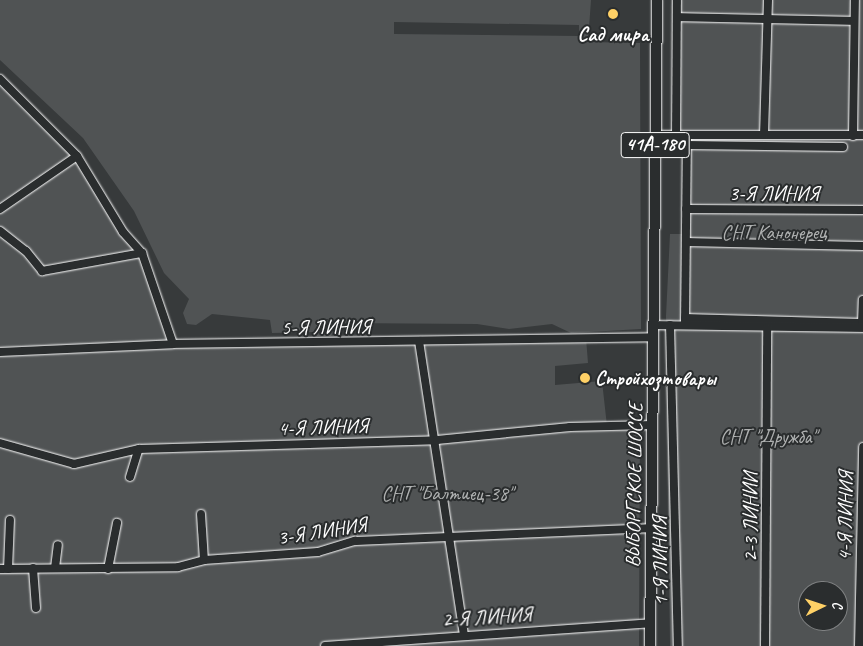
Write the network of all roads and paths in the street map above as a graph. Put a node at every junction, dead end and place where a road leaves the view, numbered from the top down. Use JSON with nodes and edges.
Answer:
{"nodes":[{"id":1,"x":656,"y":0,"type":"edge"},
{"id":2,"x":677,"y":0,"type":"edge"},
{"id":3,"x":768,"y":0,"type":"edge"},
{"id":4,"x":855,"y":0,"type":"edge"},
{"id":5,"x":677,"y":17,"type":"junction"},
{"id":6,"x":768,"y":19,"type":"junction"},
{"id":7,"x":854,"y":21,"type":"junction"},
{"id":8,"x":0,"y":79,"type":"edge"},
{"id":9,"x":655,"y":134,"type":"junction"},
{"id":10,"x":676,"y":135,"type":"junction"},
{"id":11,"x":687,"y":135,"type":"junction"},
{"id":12,"x":764,"y":135,"type":"junction"},
{"id":13,"x":853,"y":136,"type":"junction"},
{"id":14,"x":863,"y":136,"type":"edge"},
{"id":15,"x":687,"y":145,"type":"junction"},
{"id":16,"x":844,"y":147,"type":"dead end"},
{"id":17,"x":77,"y":156,"type":"junction"},
{"id":18,"x":0,"y":209,"type":"edge"},
{"id":19,"x":686,"y":209,"type":"junction"},
{"id":20,"x":863,"y":210,"type":"edge"},
{"id":21,"x":0,"y":231,"type":"edge"},
{"id":22,"x":686,"y":242,"type":"junction"},
{"id":23,"x":863,"y":246,"type":"edge"},
{"id":24,"x":142,"y":253,"type":"junction"},
{"id":25,"x":863,"y":300,"type":"edge"},
{"id":26,"x":685,"y":322,"type":"junction"},
{"id":27,"x":653,"y":325,"type":"junction"},
{"id":28,"x":670,"y":325,"type":"junction"},
{"id":29,"x":767,"y":328,"type":"junction"},
{"id":30,"x":863,"y":328,"type":"edge"},
{"id":31,"x":652,"y":336,"type":"junction"},
{"id":32,"x":419,"y":341,"type":"junction"},
{"id":33,"x":173,"y":344,"type":"junction"},
{"id":34,"x":0,"y":352,"type":"edge"},
{"id":35,"x":652,"y":426,"type":"junction"},
{"id":36,"x":437,"y":440,"type":"junction"},
{"id":37,"x":0,"y":443,"type":"edge"},
{"id":38,"x":863,"y":447,"type":"edge"},
{"id":39,"x":138,"y":450,"type":"junction"},
{"id":40,"x":863,"y":454,"type":"edge"},
{"id":41,"x":130,"y":477,"type":"dead end"},
{"id":42,"x":200,"y":514,"type":"dead end"},
{"id":43,"x":10,"y":520,"type":"dead end"},
{"id":44,"x":117,"y":523,"type":"dead end"},
{"id":45,"x":650,"y":528,"type":"junction"},
{"id":46,"x":450,"y":536,"type":"junction"},
{"id":47,"x":58,"y":545,"type":"dead end"},
{"id":48,"x":204,"y":560,"type":"junction"},
{"id":49,"x":33,"y":568,"type":"junction"},
{"id":50,"x":55,"y":568,"type":"junction"},
{"id":51,"x":4,"y":569,"type":"edge"},
{"id":52,"x":108,"y":569,"type":"junction"},
{"id":53,"x":36,"y":608,"type":"dead end"},
{"id":54,"x":650,"y":623,"type":"junction"},
{"id":55,"x":464,"y":635,"type":"junction"},
{"id":56,"x":325,"y":646,"type":"edge"},
{"id":57,"x":650,"y":646,"type":"edge"},
{"id":58,"x":678,"y":646,"type":"edge"},
{"id":59,"x":765,"y":646,"type":"edge"},
{"id":60,"x":859,"y":646,"type":"edge"}],
"edges":[{"from":1,"to":9,"type":"main road","number":"41А-180"},
{"from":2,"to":5,"type":"street"},
{"from":3,"to":6,"type":"street"},
{"from":4,"to":7,"type":"street"},
{"from":5,"to":6,"type":"street"},
{"from":5,"to":10,"type":"street"},
{"from":6,"to":7,"type":"street"},
{"from":6,"to":12,"type":"street"},
{"from":7,"to":13,"type":"street"},
{"from":8,"to":17,"type":"street"},
{"from":9,"to":10,"type":"street"},
{"from":9,"to":27,"type":"main road","number":"41А-180"},
{"from":10,"to":11,"type":"street"},
{"from":11,"to":12,"type":"street"},
{"from":11,"to":15,"type":"street"},
{"from":12,"to":13,"type":"street"},
{"from":13,"to":14,"type":"street"},
{"from":15,"to":16,"type":"street"},
{"from":15,"to":19,"type":"street"},
{"from":17,"to":18,"type":"street"},
{"from":17,"to":24,"type":"street"},
{"from":19,"to":20,"type":"street","name":"3-Я ЛИНИЯ"},
{"from":19,"to":22,"type":"street"},
{"from":21,"to":24,"type":"street"},
{"from":22,"to":23,"type":"street"},
{"from":22,"to":26,"type":"street"},
{"from":24,"to":33,"type":"street"},
{"from":25,"to":26,"type":"street"},
{"from":26,"to":28,"type":"street"},
{"from":26,"to":29,"type":"street"},
{"from":27,"to":28,"type":"street"},
{"from":27,"to":31,"type":"main road","name":"ВЫБОРГСКОЕ ШОССЕ","number":"41А-180"},
{"from":28,"to":58,"type":"street","name":"1-Я ЛИНИЯ"},
{"from":29,"to":30,"type":"street"},
{"from":29,"to":59,"type":"street","name":"2-3 ЛИНИИ"},
{"from":31,"to":32,"type":"street","name":"5-Я ЛИНИЯ"},
{"from":31,"to":35,"type":"main road","name":"ВЫБОРГСКОЕ ШОССЕ","number":"41А-180"},
{"from":32,"to":33,"type":"street","name":"5-Я ЛИНИЯ"},
{"from":32,"to":36,"type":"street"},
{"from":33,"to":34,"type":"street","name":"5-Я ЛИНИЯ"},
{"from":35,"to":36,"type":"street","name":"4-Я ЛИНИЯ"},
{"from":35,"to":45,"type":"main road","name":"ВЫБОРГСКОЕ ШОССЕ","number":"41А-180"},
{"from":36,"to":39,"type":"street","name":"4-Я ЛИНИЯ"},
{"from":36,"to":46,"type":"street"},
{"from":37,"to":39,"type":"street","name":"4-Я ЛИНИЯ"},
{"from":38,"to":40,"type":"street","name":"4-Я ЛИНИЯ"},
{"from":39,"to":41,"type":"street"},
{"from":40,"to":60,"type":"street","name":"4-Я ЛИНИЯ"},
{"from":42,"to":48,"type":"street"},
{"from":43,"to":51,"type":"street"},
{"from":44,"to":52,"type":"street"},
{"from":45,"to":46,"type":"street","name":"3-Я ЛИНИЯ"},
{"from":45,"to":54,"type":"main road","name":"ВЫБОРГСКОЕ ШОССЕ","number":"41А-180"},
{"from":46,"to":48,"type":"street","name":"3-Я ЛИНИЯ"},
{"from":46,"to":55,"type":"street"},
{"from":47,"to":50,"type":"street"},
{"from":48,"to":52,"type":"street","name":"3-Я ЛИНИЯ"},
{"from":49,"to":50,"type":"street","name":"3-Я ЛИНИЯ"},
{"from":49,"to":51,"type":"street","name":"3-Я ЛИНИЯ"},
{"from":49,"to":53,"type":"street"},
{"from":50,"to":52,"type":"street","name":"3-Я ЛИНИЯ"},
{"from":54,"to":55,"type":"street","name":"2-Я ЛИНИЯ"},
{"from":54,"to":57,"type":"main road","name":"ВЫБОРГСКОЕ ШОССЕ","number":"41А-180"},
{"from":55,"to":56,"type":"street","name":"2-Я ЛИНИЯ"}]}
